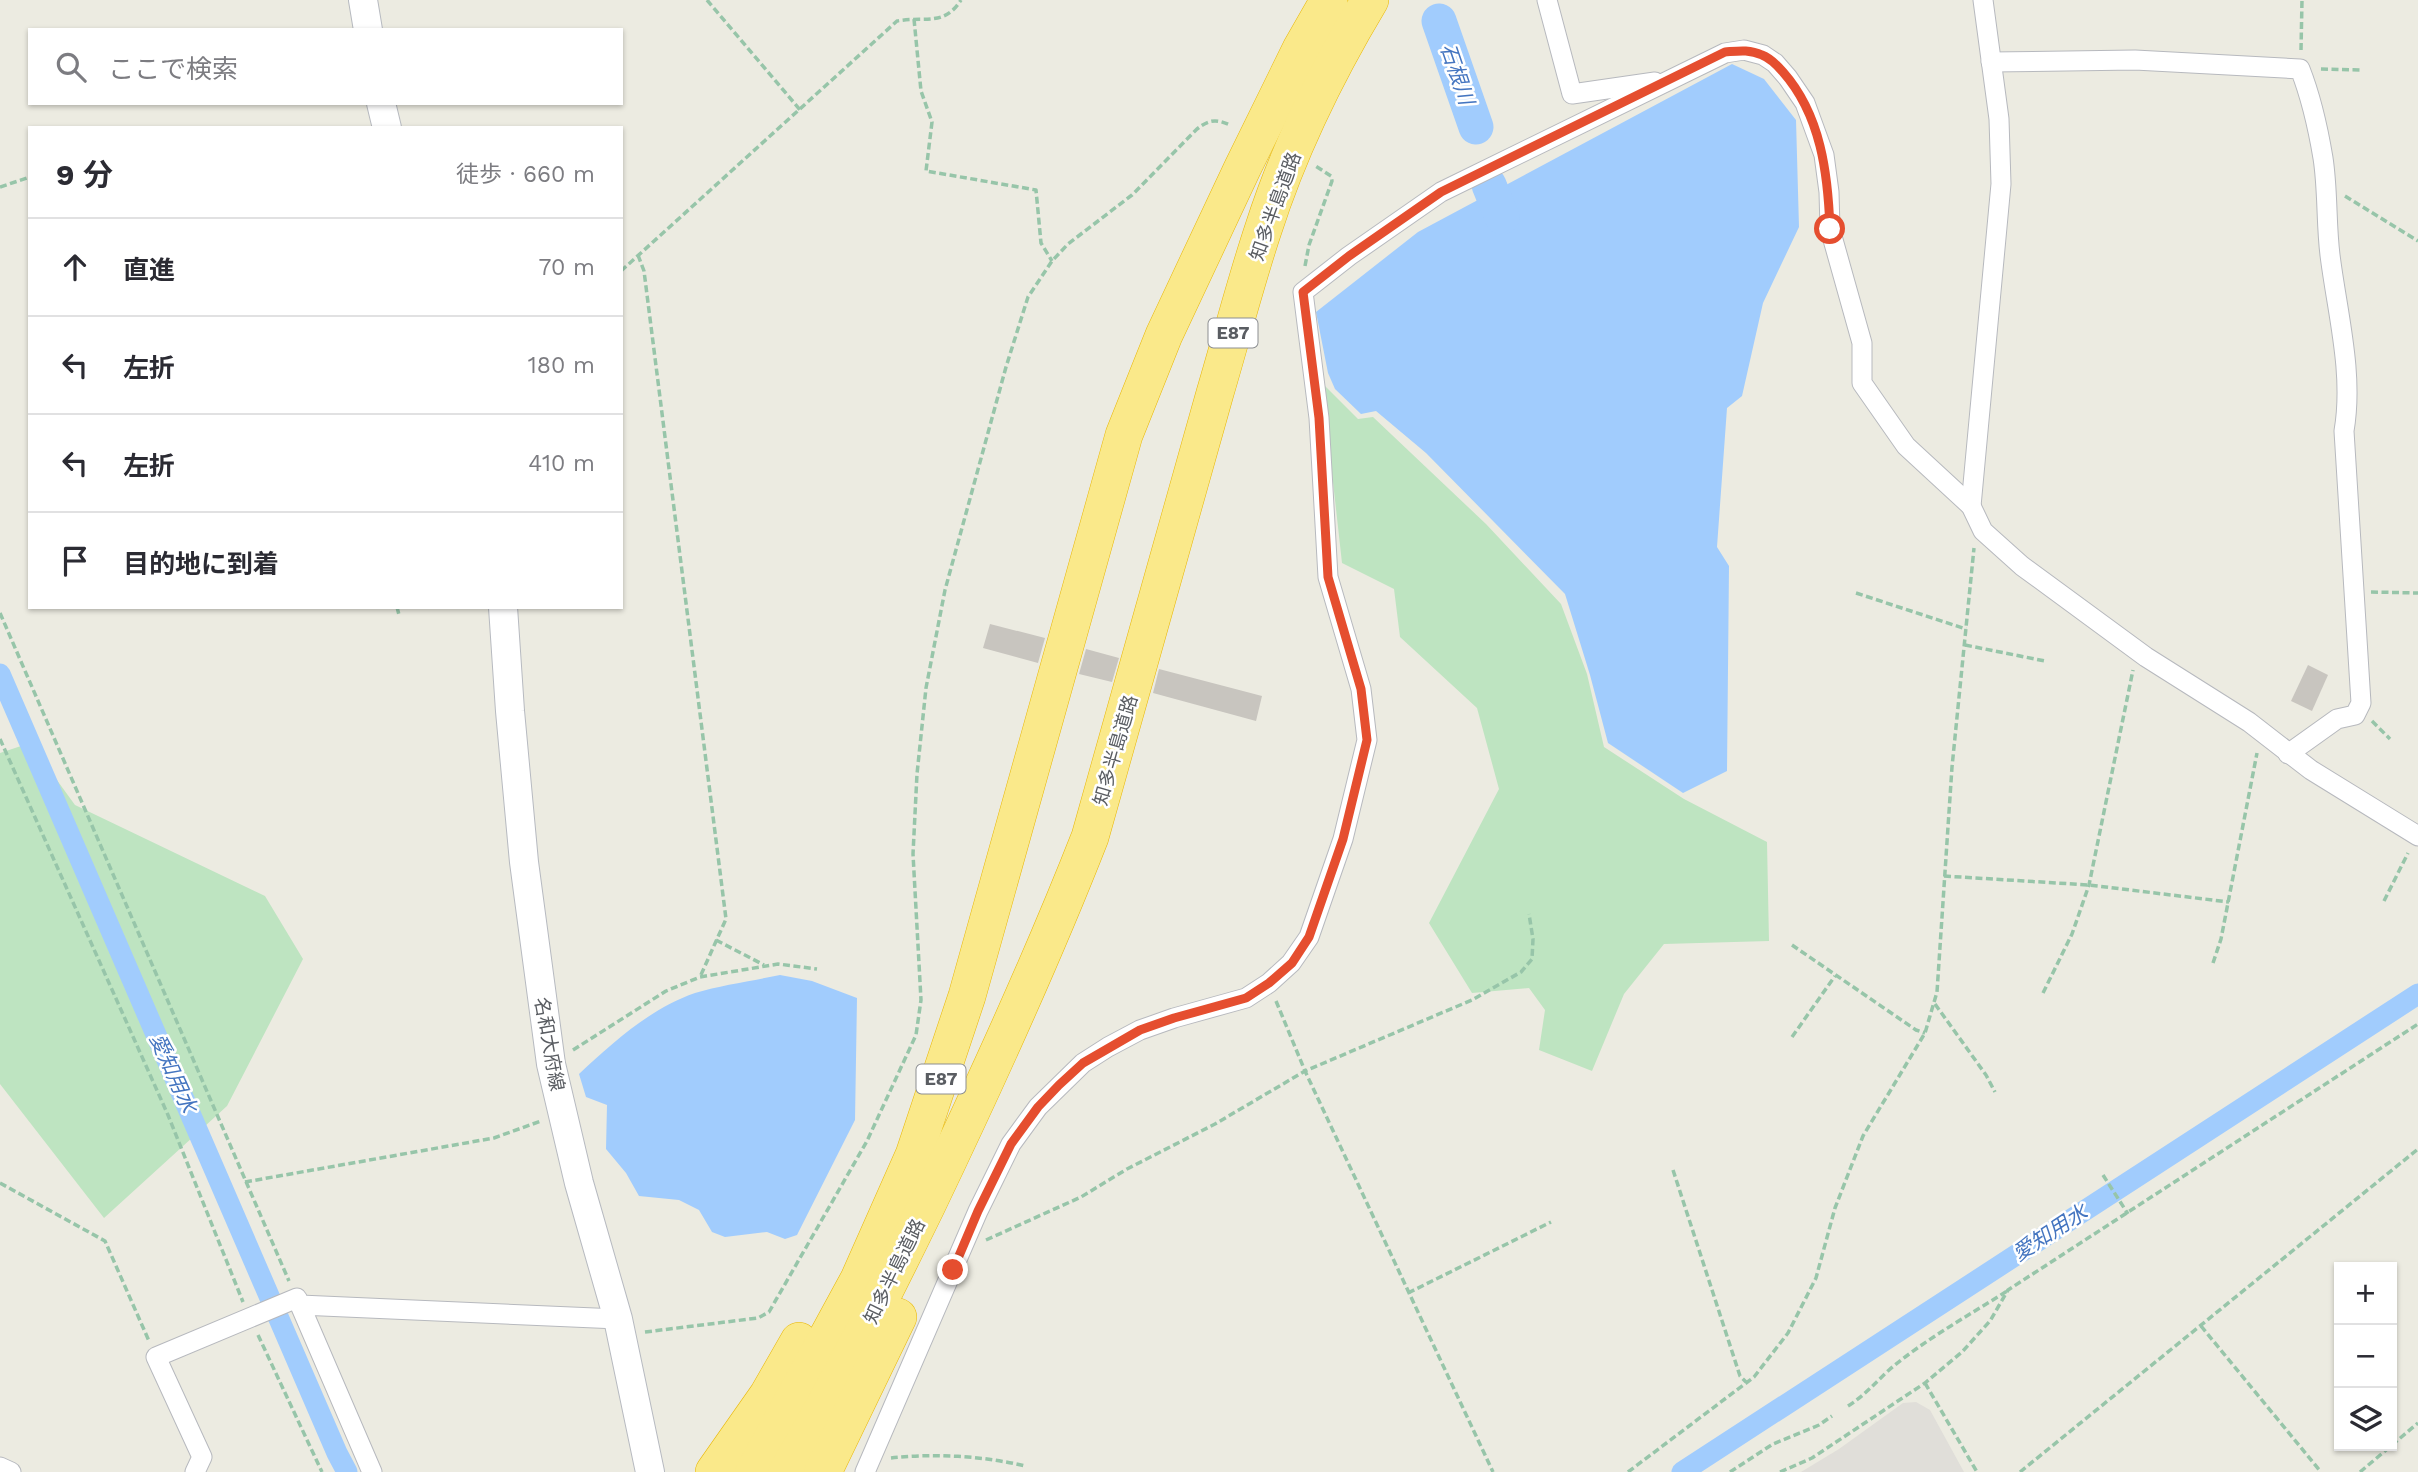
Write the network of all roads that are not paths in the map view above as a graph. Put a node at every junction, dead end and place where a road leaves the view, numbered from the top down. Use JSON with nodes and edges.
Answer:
{"nodes":[{"id":1,"x":363,"y":0,"type":"edge"},
{"id":2,"x":1329,"y":0,"type":"edge"},
{"id":3,"x":1370,"y":0,"type":"edge"},
{"id":4,"x":1547,"y":0,"type":"edge"},
{"id":5,"x":1983,"y":0,"type":"edge"},
{"id":6,"x":368,"y":28,"type":"edge"},
{"id":7,"x":1991,"y":62,"type":"junction"},
{"id":8,"x":1663,"y":83,"type":"junction"},
{"id":9,"x":381,"y":105,"type":"edge"},
{"id":10,"x":387,"y":126,"type":"edge"},
{"id":11,"x":1971,"y":506,"type":"junction"},
{"id":12,"x":503,"y":609,"type":"edge"},
{"id":13,"x":2288,"y":754,"type":"junction"},
{"id":14,"x":2417,"y":836,"type":"edge"},
{"id":15,"x":984,"y":1084,"type":"junction"},
{"id":16,"x":934,"y":1101,"type":"junction"},
{"id":17,"x":293,"y":1300,"type":"road end"},
{"id":18,"x":620,"y":1327,"type":"junction"},
{"id":19,"x":868,"y":1465,"type":"edge"},
{"id":20,"x":0,"y":1467,"type":"edge"},
{"id":21,"x":11,"y":1472,"type":"edge"},
{"id":22,"x":195,"y":1472,"type":"edge"},
{"id":23,"x":372,"y":1472,"type":"edge"},
{"id":24,"x":650,"y":1472,"type":"edge"},
{"id":25,"x":714,"y":1472,"type":"edge"},
{"id":26,"x":754,"y":1472,"type":"edge"},
{"id":27,"x":787,"y":1472,"type":"edge"},
{"id":28,"x":823,"y":1472,"type":"edge"}],
"edges":[{"from":1,"to":6,"type":"main road"},
{"from":2,"to":16,"type":"highway","name":"知多半島道路","number":"E87"},
{"from":3,"to":15,"type":"highway","name":"知多半島道路","number":"E87"},
{"from":4,"to":8,"type":"street"},
{"from":5,"to":7,"type":"street"},
{"from":7,"to":11,"type":"street"},
{"from":7,"to":13,"type":"street"},
{"from":8,"to":11,"type":"street"},
{"from":8,"to":19,"type":"street"},
{"from":9,"to":10,"type":"main road"},
{"from":11,"to":13,"type":"street"},
{"from":12,"to":18,"type":"main road","name":"名和大府線"},
{"from":13,"to":14,"type":"street"},
{"from":15,"to":27,"type":"highway","name":"知多半島道路","number":"E87"},
{"from":15,"to":28,"type":"highway"},
{"from":16,"to":25,"type":"highway"},
{"from":16,"to":26,"type":"highway","name":"知多半島道路","number":"E87"},
{"from":17,"to":22,"type":"street"},
{"from":18,"to":23,"type":"street"},
{"from":18,"to":24,"type":"main road","name":"名和大府線"},
{"from":20,"to":21,"type":"street"}]}
